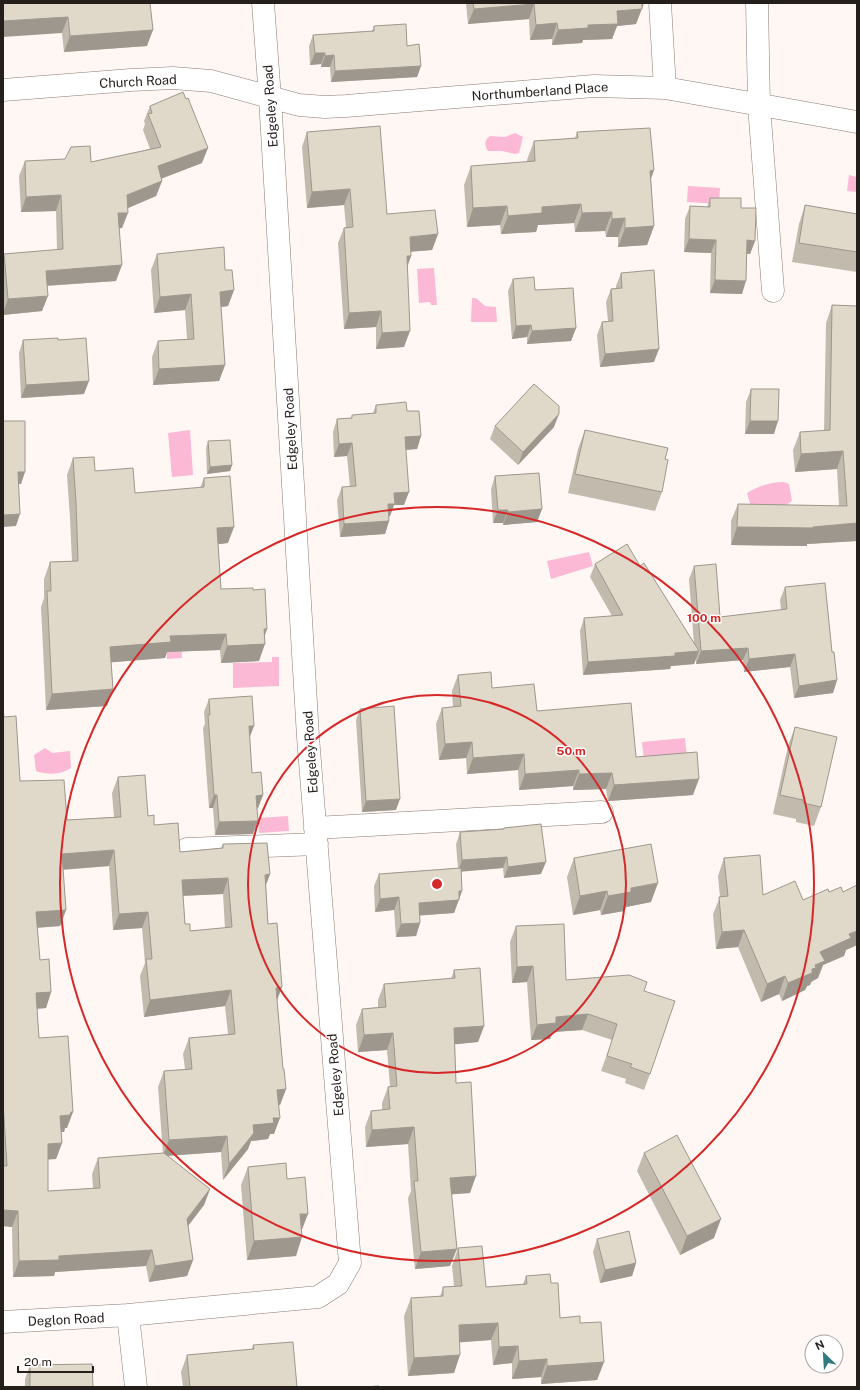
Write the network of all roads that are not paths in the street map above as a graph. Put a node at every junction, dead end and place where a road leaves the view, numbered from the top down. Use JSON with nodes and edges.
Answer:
{"nodes":[{"id":1,"x":263,"y":3,"type":"edge"},
{"id":2,"x":660,"y":3,"type":"edge"},
{"id":3,"x":757,"y":3,"type":"edge"},
{"id":4,"x":665,"y":88,"type":"junction"},
{"id":5,"x":3,"y":90,"type":"edge"},
{"id":6,"x":270,"y":98,"type":"junction"},
{"id":7,"x":760,"y":105,"type":"junction"},
{"id":8,"x":857,"y":122,"type":"edge"},
{"id":9,"x":773,"y":291,"type":"dead end"},
{"id":10,"x":602,"y":812,"type":"dead end"},
{"id":11,"x":316,"y":836,"type":"junction"},
{"id":12,"x":187,"y":849,"type":"dead end"},
{"id":13,"x":128,"y":1315,"type":"junction"},
{"id":14,"x":3,"y":1322,"type":"edge"},
{"id":15,"x":136,"y":1387,"type":"edge"}],
"edges":[{"from":1,"to":6,"type":"street","name":"Edgeley Road"},
{"from":2,"to":4,"type":"street"},
{"from":3,"to":7,"type":"street"},
{"from":4,"to":6,"type":"street","name":"Northumberland Place"},
{"from":4,"to":7,"type":"street","name":"Northumberland Place"},
{"from":5,"to":6,"type":"street","name":"Church Road"},
{"from":6,"to":11,"type":"street","name":"Edgeley Road"},
{"from":7,"to":8,"type":"street","name":"Northumberland Place"},
{"from":7,"to":9,"type":"street"},
{"from":10,"to":11,"type":"street"},
{"from":11,"to":12,"type":"street"},
{"from":11,"to":13,"type":"street","name":"Edgeley Road"},
{"from":13,"to":14,"type":"street","name":"Deglon Road"},
{"from":13,"to":15,"type":"street"}]}
